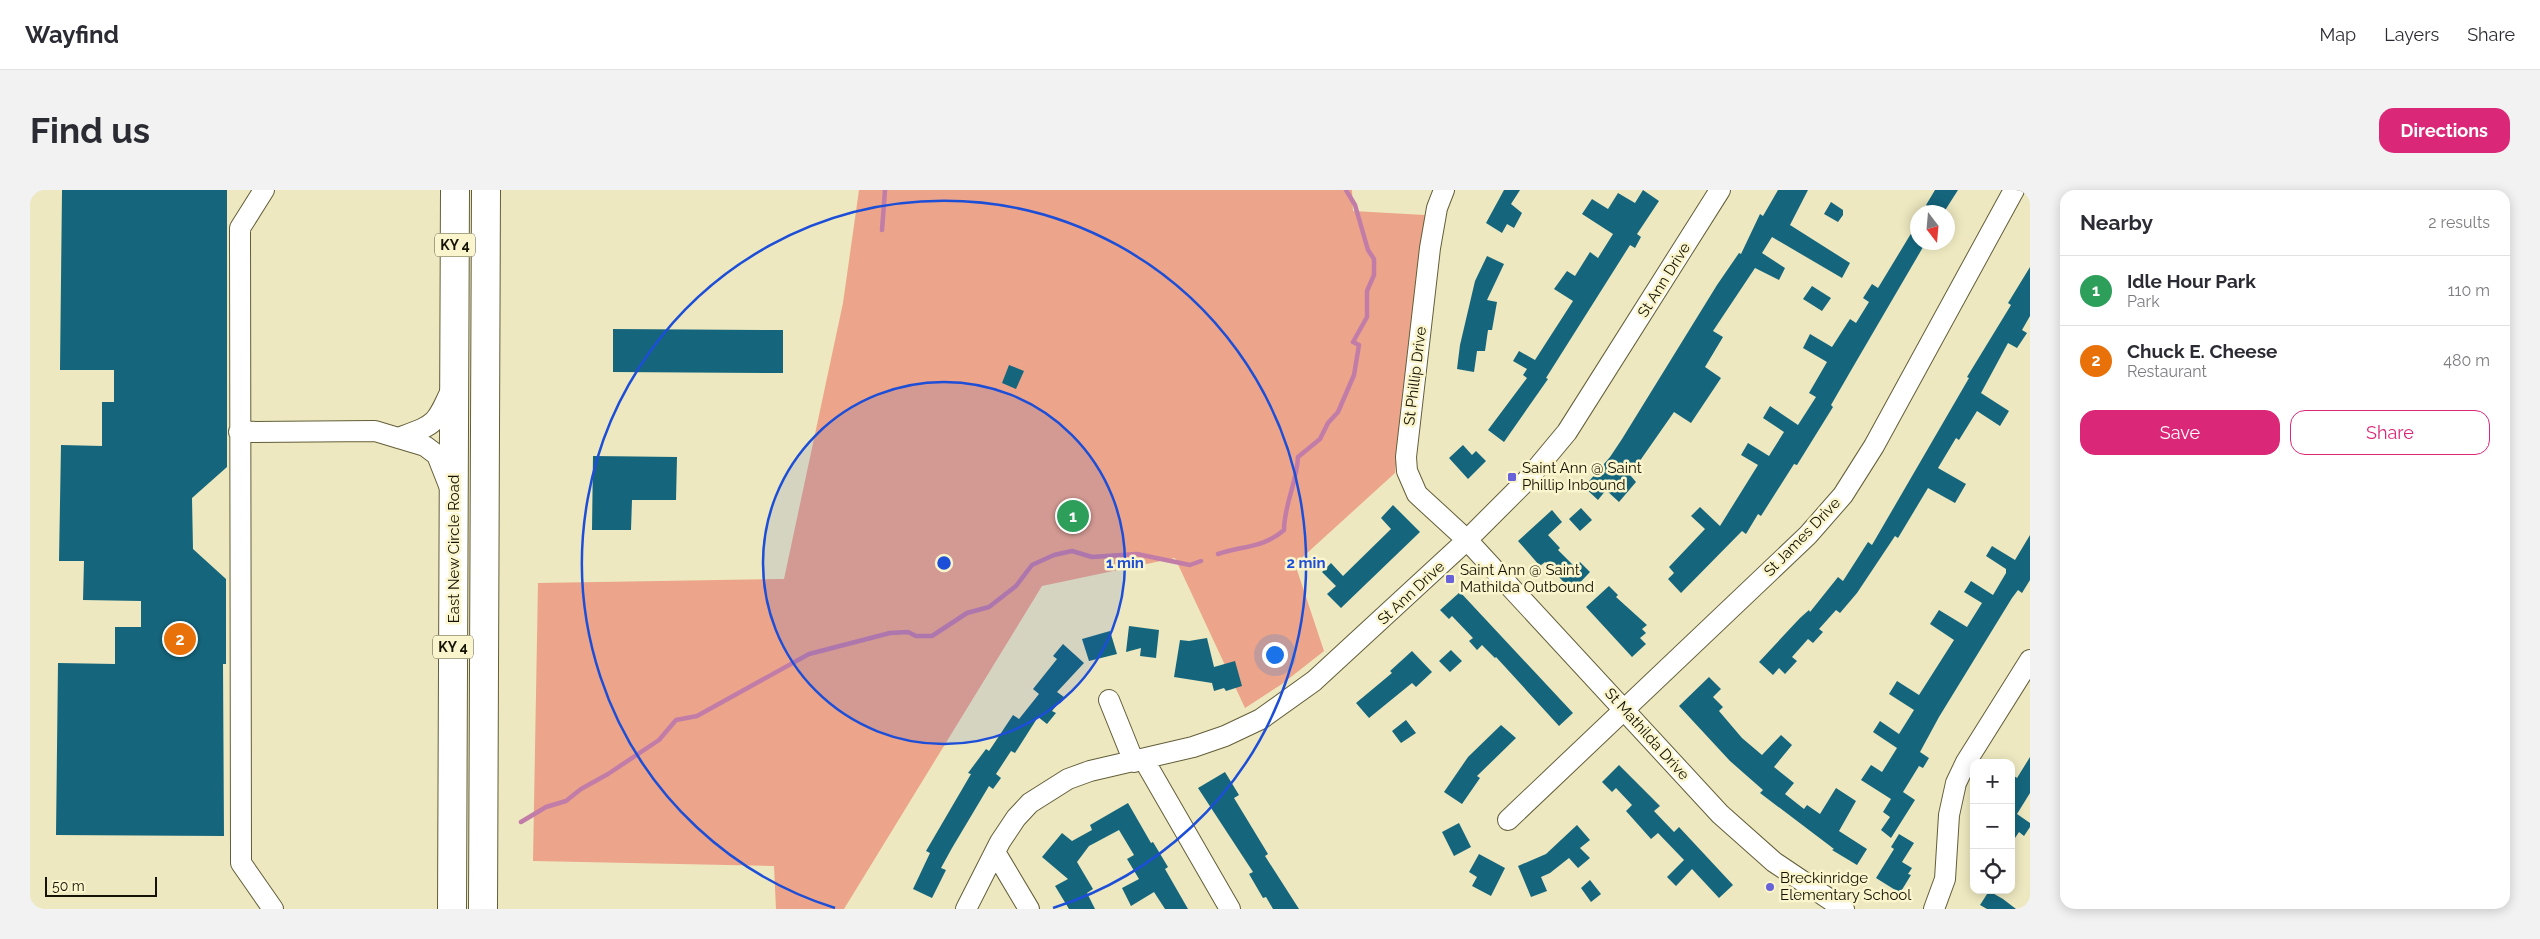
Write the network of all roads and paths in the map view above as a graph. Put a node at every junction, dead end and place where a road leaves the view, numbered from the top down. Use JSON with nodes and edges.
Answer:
{"nodes":[{"id":1,"x":264,"y":190,"type":"edge"},
{"id":2,"x":455,"y":190,"type":"edge"},
{"id":3,"x":486,"y":190,"type":"edge"},
{"id":4,"x":1444,"y":190,"type":"edge"},
{"id":5,"x":1720,"y":190,"type":"edge"},
{"id":6,"x":2014,"y":190,"type":"edge"},
{"id":7,"x":454,"y":384,"type":"junction"},
{"id":8,"x":239,"y":432,"type":"junction"},
{"id":9,"x":398,"y":438,"type":"junction"},
{"id":10,"x":455,"y":501,"type":"junction"},
{"id":11,"x":1467,"y":540,"type":"junction"},
{"id":12,"x":2030,"y":660,"type":"edge"},
{"id":13,"x":1109,"y":700,"type":"dead end"},
{"id":14,"x":1624,"y":709,"type":"junction"},
{"id":15,"x":1139,"y":761,"type":"junction"},
{"id":16,"x":1508,"y":820,"type":"dead end"},
{"id":17,"x":995,"y":852,"type":"junction"},
{"id":18,"x":273,"y":909,"type":"edge"},
{"id":19,"x":452,"y":909,"type":"edge"},
{"id":20,"x":483,"y":909,"type":"edge"},
{"id":21,"x":966,"y":909,"type":"edge"},
{"id":22,"x":1029,"y":909,"type":"edge"},
{"id":23,"x":1230,"y":909,"type":"edge"},
{"id":24,"x":1844,"y":909,"type":"edge"},
{"id":25,"x":1934,"y":909,"type":"edge"}],
"edges":[{"from":1,"to":8,"type":"street"},
{"from":2,"to":7,"type":"highway","name":"East New Circle Road","number":"KY 4"},
{"from":3,"to":20,"type":"highway","name":"East New Circle Road","number":"KY 4"},
{"from":4,"to":11,"type":"street","name":"St Phillip Drive"},
{"from":5,"to":11,"type":"street","name":"St Ann Drive"},
{"from":6,"to":14,"type":"street","name":"St James Drive"},
{"from":7,"to":9,"type":"street"},
{"from":7,"to":10,"type":"highway","name":"East New Circle Road","number":"KY 4"},
{"from":8,"to":9,"type":"street"},
{"from":8,"to":18,"type":"street"},
{"from":9,"to":10,"type":"street"},
{"from":10,"to":19,"type":"highway","name":"East New Circle Road","number":"KY 4"},
{"from":11,"to":14,"type":"street","name":"St Mathilda Drive"},
{"from":11,"to":15,"type":"street","name":"St Ann Drive"},
{"from":12,"to":25,"type":"street"},
{"from":13,"to":15,"type":"street"},
{"from":14,"to":16,"type":"street","name":"St James Drive"},
{"from":14,"to":24,"type":"street","name":"St Mathilda Drive"},
{"from":15,"to":17,"type":"street","name":"St Ann Drive"},
{"from":15,"to":23,"type":"street"},
{"from":17,"to":21,"type":"street","name":"St Ann Drive"},
{"from":17,"to":22,"type":"street"}]}
